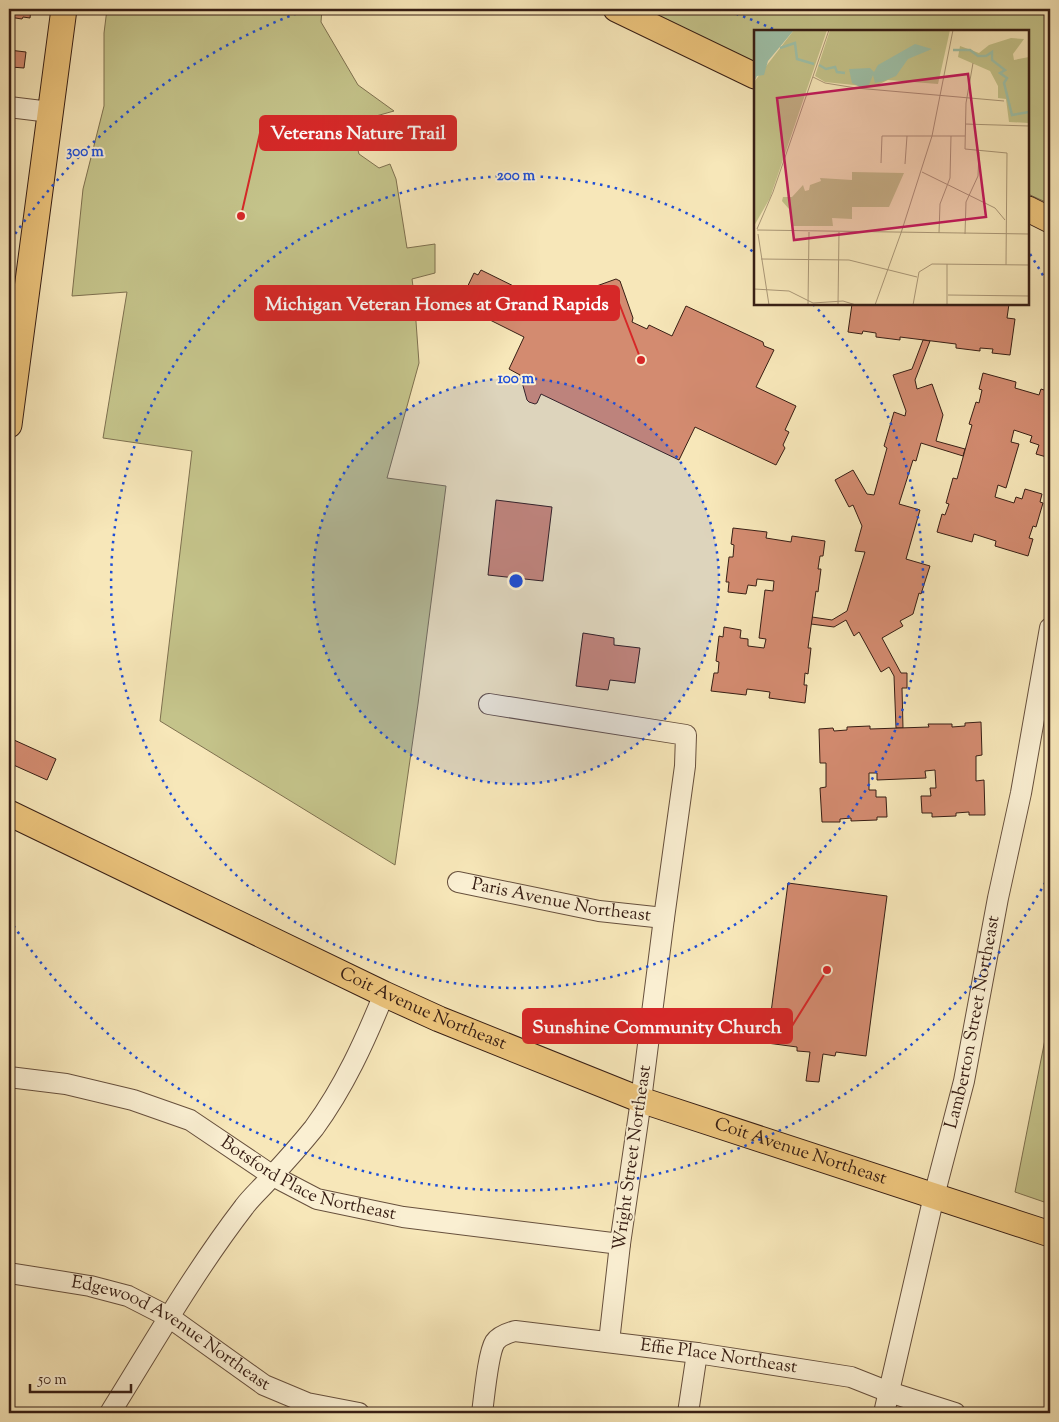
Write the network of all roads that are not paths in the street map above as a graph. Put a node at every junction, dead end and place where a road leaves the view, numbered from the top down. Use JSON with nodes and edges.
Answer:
{"nodes":[{"id":1,"x":64,"y":9,"type":"edge"},
{"id":2,"x":616,"y":9,"type":"edge"},
{"id":3,"x":754,"y":76,"type":"edge"},
{"id":4,"x":9,"y":107,"type":"edge"},
{"id":5,"x":50,"y":112,"type":"junction"},
{"id":6,"x":1029,"y":210,"type":"edge"},
{"id":7,"x":1050,"y":220,"type":"edge"},
{"id":8,"x":15,"y":335,"type":"edge"},
{"id":9,"x":9,"y":425,"type":"edge"},
{"id":10,"x":1050,"y":628,"type":"edge"},
{"id":11,"x":489,"y":704,"type":"dead end"},
{"id":12,"x":9,"y":813,"type":"edge"},
{"id":13,"x":458,"y":882,"type":"dead end"},
{"id":14,"x":664,"y":918,"type":"junction"},
{"id":15,"x":384,"y":994,"type":"junction"},
{"id":16,"x":9,"y":1077,"type":"edge"},
{"id":17,"x":641,"y":1100,"type":"junction"},
{"id":18,"x":273,"y":1176,"type":"junction"},
{"id":19,"x":934,"y":1196,"type":"junction"},
{"id":20,"x":1050,"y":1234,"type":"edge"},
{"id":21,"x":620,"y":1244,"type":"junction"},
{"id":22,"x":9,"y":1273,"type":"edge"},
{"id":23,"x":169,"y":1317,"type":"junction"},
{"id":24,"x":609,"y":1342,"type":"junction"},
{"id":25,"x":697,"y":1353,"type":"junction"},
{"id":26,"x":889,"y":1392,"type":"junction"},
{"id":27,"x":110,"y":1413,"type":"edge"},
{"id":28,"x":359,"y":1413,"type":"edge"},
{"id":29,"x":482,"y":1413,"type":"edge"},
{"id":30,"x":688,"y":1413,"type":"edge"},
{"id":31,"x":884,"y":1413,"type":"edge"},
{"id":32,"x":955,"y":1413,"type":"edge"}],
"edges":[{"from":1,"to":5,"type":"main road"},
{"from":2,"to":3,"type":"main road"},
{"from":4,"to":5,"type":"street"},
{"from":5,"to":8,"type":"main road"},
{"from":6,"to":7,"type":"main road"},
{"from":8,"to":9,"type":"main road"},
{"from":10,"to":19,"type":"street","name":"Lamberton Street Northeast"},
{"from":11,"to":14,"type":"street","name":"Wright Street Northeast"},
{"from":12,"to":15,"type":"main road","name":"Coit Avenue Northeast"},
{"from":13,"to":14,"type":"street","name":"Paris Avenue Northeast"},
{"from":14,"to":17,"type":"street","name":"Wright Street Northeast"},
{"from":15,"to":17,"type":"main road","name":"Coit Avenue Northeast"},
{"from":15,"to":18,"type":"street"},
{"from":16,"to":18,"type":"street","name":"Botsford Place Northeast"},
{"from":17,"to":19,"type":"main road","name":"Coit Avenue Northeast"},
{"from":17,"to":21,"type":"street","name":"Wright Street Northeast"},
{"from":18,"to":21,"type":"street","name":"Botsford Place Northeast"},
{"from":18,"to":23,"type":"street"},
{"from":19,"to":20,"type":"main road","name":"Coit Avenue Northeast"},
{"from":19,"to":26,"type":"street","name":"Lamberton Street Northeast"},
{"from":21,"to":24,"type":"street","name":"Wright Street Northeast"},
{"from":22,"to":23,"type":"street","name":"Edgewood Avenue Northeast"},
{"from":23,"to":27,"type":"street"},
{"from":23,"to":28,"type":"street","name":"Edgewood Avenue Northeast"},
{"from":24,"to":25,"type":"street","name":"Effie Place Northeast"},
{"from":24,"to":29,"type":"street","name":"Effie Place Northeast"},
{"from":25,"to":26,"type":"street","name":"Effie Place Northeast"},
{"from":25,"to":30,"type":"street"},
{"from":26,"to":31,"type":"street","name":"Lamberton Street Northeast"},
{"from":26,"to":32,"type":"street","name":"Effie Place Northeast"}]}
